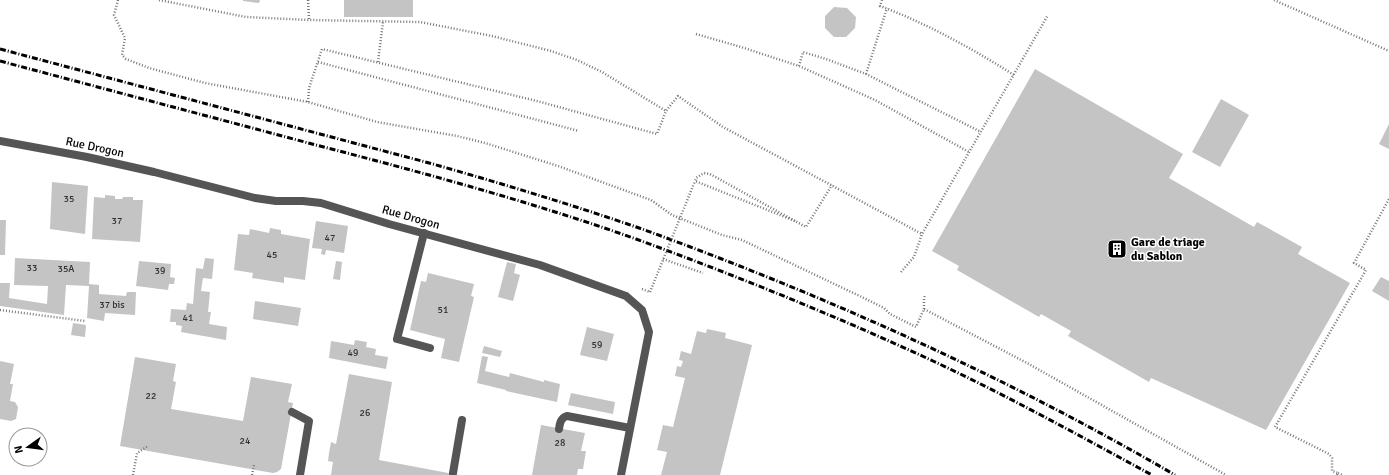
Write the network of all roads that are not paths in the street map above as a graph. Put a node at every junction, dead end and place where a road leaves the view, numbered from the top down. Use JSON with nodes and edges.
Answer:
{"nodes":[{"id":1,"x":0,"y":141,"type":"edge"},
{"id":2,"x":424,"y":233,"type":"junction"},
{"id":3,"x":430,"y":348,"type":"dead end"},
{"id":4,"x":292,"y":412,"type":"dead end"},
{"id":5,"x":462,"y":420,"type":"dead end"},
{"id":6,"x":630,"y":428,"type":"junction"},
{"id":7,"x":559,"y":429,"type":"dead end"},
{"id":8,"x":453,"y":473,"type":"dead end"},
{"id":9,"x":300,"y":475,"type":"edge"},
{"id":10,"x":621,"y":475,"type":"edge"}],
"edges":[{"from":1,"to":2,"type":"street","name":"Rue Drogon"},
{"from":2,"to":3,"type":"street"},
{"from":2,"to":6,"type":"street","name":"Rue Drogon"},
{"from":4,"to":9,"type":"street"},
{"from":5,"to":8,"type":"street"},
{"from":6,"to":7,"type":"street"},
{"from":6,"to":10,"type":"street","name":"Rue Drogon"}]}
